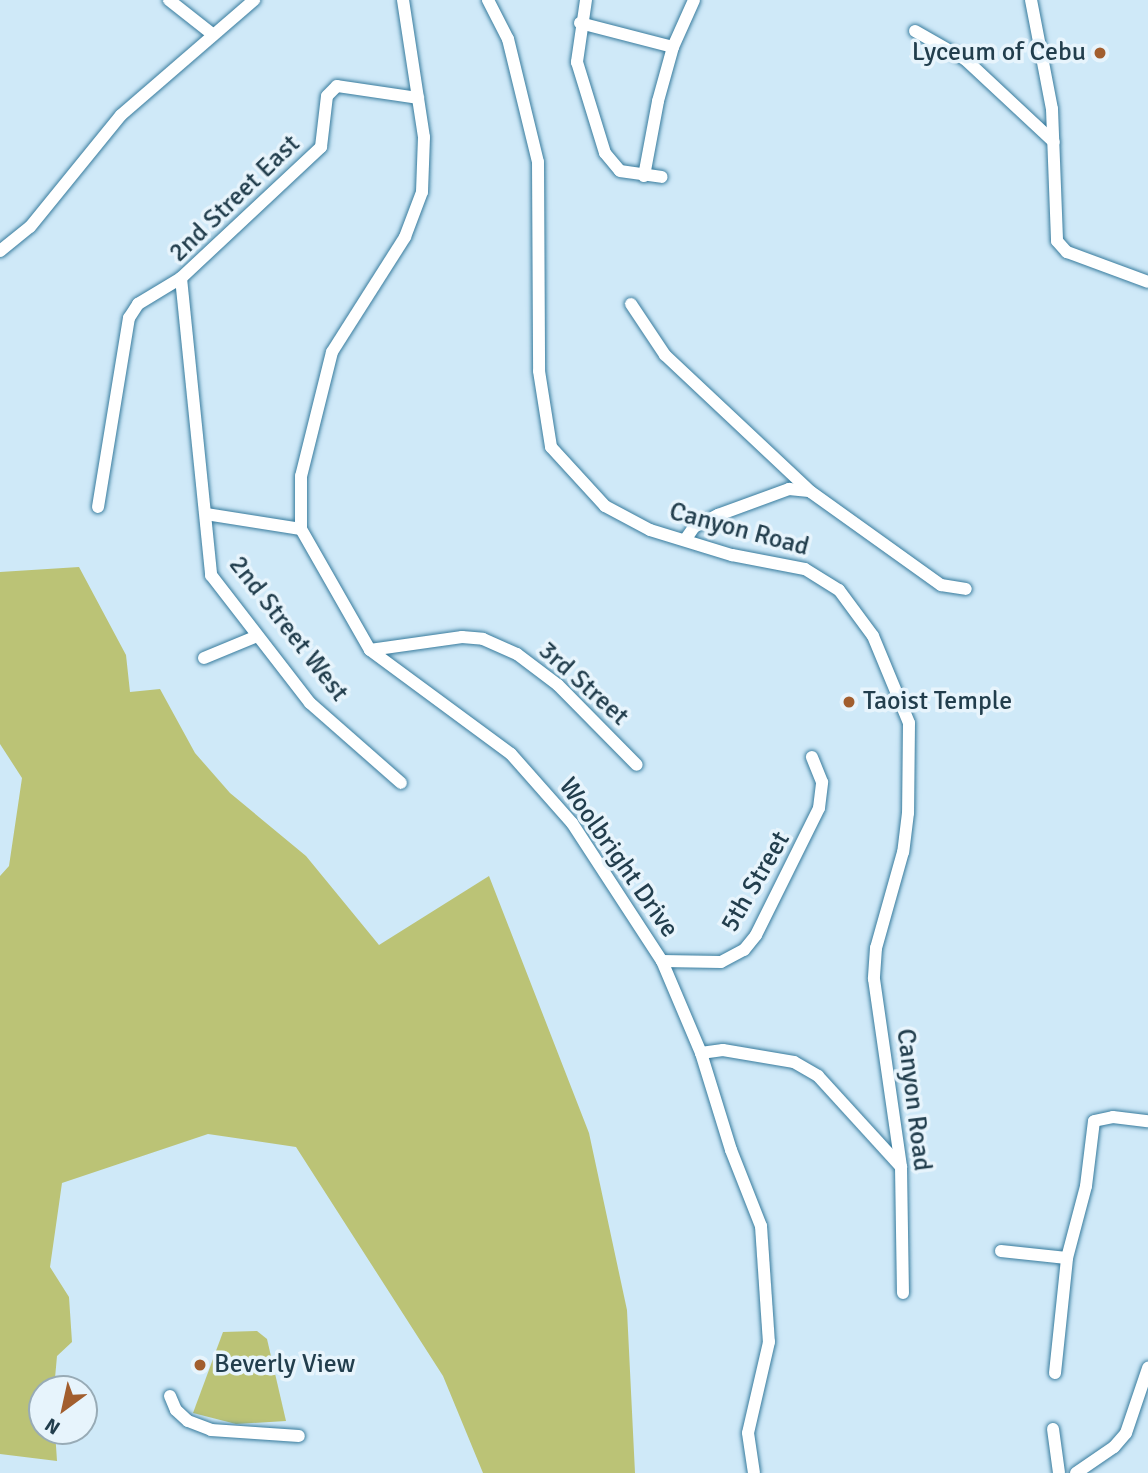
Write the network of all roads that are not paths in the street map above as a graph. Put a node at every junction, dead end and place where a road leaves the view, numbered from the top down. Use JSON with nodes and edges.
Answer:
{"nodes":[{"id":1,"x":169,"y":0,"type":"edge"},
{"id":2,"x":254,"y":0,"type":"edge"},
{"id":3,"x":403,"y":0,"type":"edge"},
{"id":4,"x":488,"y":0,"type":"edge"},
{"id":5,"x":586,"y":0,"type":"edge"},
{"id":6,"x":694,"y":0,"type":"edge"},
{"id":7,"x":1031,"y":0,"type":"edge"},
{"id":8,"x":580,"y":23,"type":"junction"},
{"id":9,"x":915,"y":31,"type":"dead end"},
{"id":10,"x":211,"y":33,"type":"junction"},
{"id":11,"x":673,"y":47,"type":"junction"},
{"id":12,"x":418,"y":98,"type":"junction"},
{"id":13,"x":1054,"y":142,"type":"junction"},
{"id":14,"x":645,"y":176,"type":"junction"},
{"id":15,"x":662,"y":177,"type":"dead end"},
{"id":16,"x":0,"y":252,"type":"edge"},
{"id":17,"x":181,"y":278,"type":"junction"},
{"id":18,"x":1148,"y":282,"type":"edge"},
{"id":19,"x":631,"y":304,"type":"dead end"},
{"id":20,"x":811,"y":492,"type":"junction"},
{"id":21,"x":98,"y":507,"type":"dead end"},
{"id":22,"x":206,"y":514,"type":"junction"},
{"id":23,"x":301,"y":529,"type":"junction"},
{"id":24,"x":685,"y":540,"type":"junction"},
{"id":25,"x":965,"y":589,"type":"dead end"},
{"id":26,"x":257,"y":636,"type":"junction"},
{"id":27,"x":370,"y":650,"type":"junction"},
{"id":28,"x":204,"y":658,"type":"dead end"},
{"id":29,"x":812,"y":757,"type":"dead end"},
{"id":30,"x":637,"y":765,"type":"dead end"},
{"id":31,"x":401,"y":783,"type":"dead end"},
{"id":32,"x":662,"y":961,"type":"junction"},
{"id":33,"x":701,"y":1053,"type":"junction"},
{"id":34,"x":1148,"y":1121,"type":"edge"},
{"id":35,"x":901,"y":1167,"type":"junction"},
{"id":36,"x":1001,"y":1251,"type":"dead end"},
{"id":37,"x":1067,"y":1258,"type":"junction"},
{"id":38,"x":904,"y":1293,"type":"dead end"},
{"id":39,"x":1148,"y":1368,"type":"edge"},
{"id":40,"x":1055,"y":1373,"type":"dead end"},
{"id":41,"x":170,"y":1396,"type":"dead end"},
{"id":42,"x":1053,"y":1429,"type":"dead end"},
{"id":43,"x":299,"y":1436,"type":"dead end"},
{"id":44,"x":754,"y":1473,"type":"edge"},
{"id":45,"x":1059,"y":1473,"type":"edge"},
{"id":46,"x":1076,"y":1473,"type":"edge"}],
"edges":[{"from":1,"to":10,"type":"street"},
{"from":2,"to":10,"type":"street"},
{"from":3,"to":12,"type":"street","name":"Woolbright Drive"},
{"from":4,"to":24,"type":"street","name":"Canyon Road"},
{"from":5,"to":8,"type":"street"},
{"from":6,"to":11,"type":"street"},
{"from":7,"to":13,"type":"street"},
{"from":8,"to":11,"type":"street"},
{"from":8,"to":14,"type":"street"},
{"from":9,"to":13,"type":"street"},
{"from":10,"to":16,"type":"street"},
{"from":11,"to":14,"type":"street"},
{"from":12,"to":17,"type":"street","name":"2nd Street East"},
{"from":12,"to":23,"type":"street","name":"Woolbright Drive"},
{"from":13,"to":18,"type":"street"},
{"from":14,"to":15,"type":"street"},
{"from":17,"to":21,"type":"street"},
{"from":17,"to":22,"type":"street","name":"2nd Street East"},
{"from":19,"to":20,"type":"street"},
{"from":20,"to":24,"type":"street"},
{"from":20,"to":25,"type":"street"},
{"from":22,"to":23,"type":"street"},
{"from":22,"to":26,"type":"street","name":"2nd Street West"},
{"from":23,"to":27,"type":"street","name":"Woolbright Drive"},
{"from":24,"to":35,"type":"street","name":"Canyon Road"},
{"from":26,"to":28,"type":"street"},
{"from":26,"to":31,"type":"street","name":"2nd Street West"},
{"from":27,"to":30,"type":"street","name":"3rd Street"},
{"from":27,"to":32,"type":"street","name":"Woolbright Drive"},
{"from":29,"to":32,"type":"street","name":"5th Street"},
{"from":32,"to":33,"type":"street","name":"Woolbright Drive"},
{"from":33,"to":35,"type":"street"},
{"from":33,"to":44,"type":"street","name":"Woolbright Drive"},
{"from":34,"to":37,"type":"street"},
{"from":35,"to":38,"type":"street","name":"Canyon Road"},
{"from":36,"to":37,"type":"street"},
{"from":37,"to":40,"type":"street"},
{"from":39,"to":46,"type":"street"},
{"from":41,"to":43,"type":"street"},
{"from":42,"to":45,"type":"street"}]}
